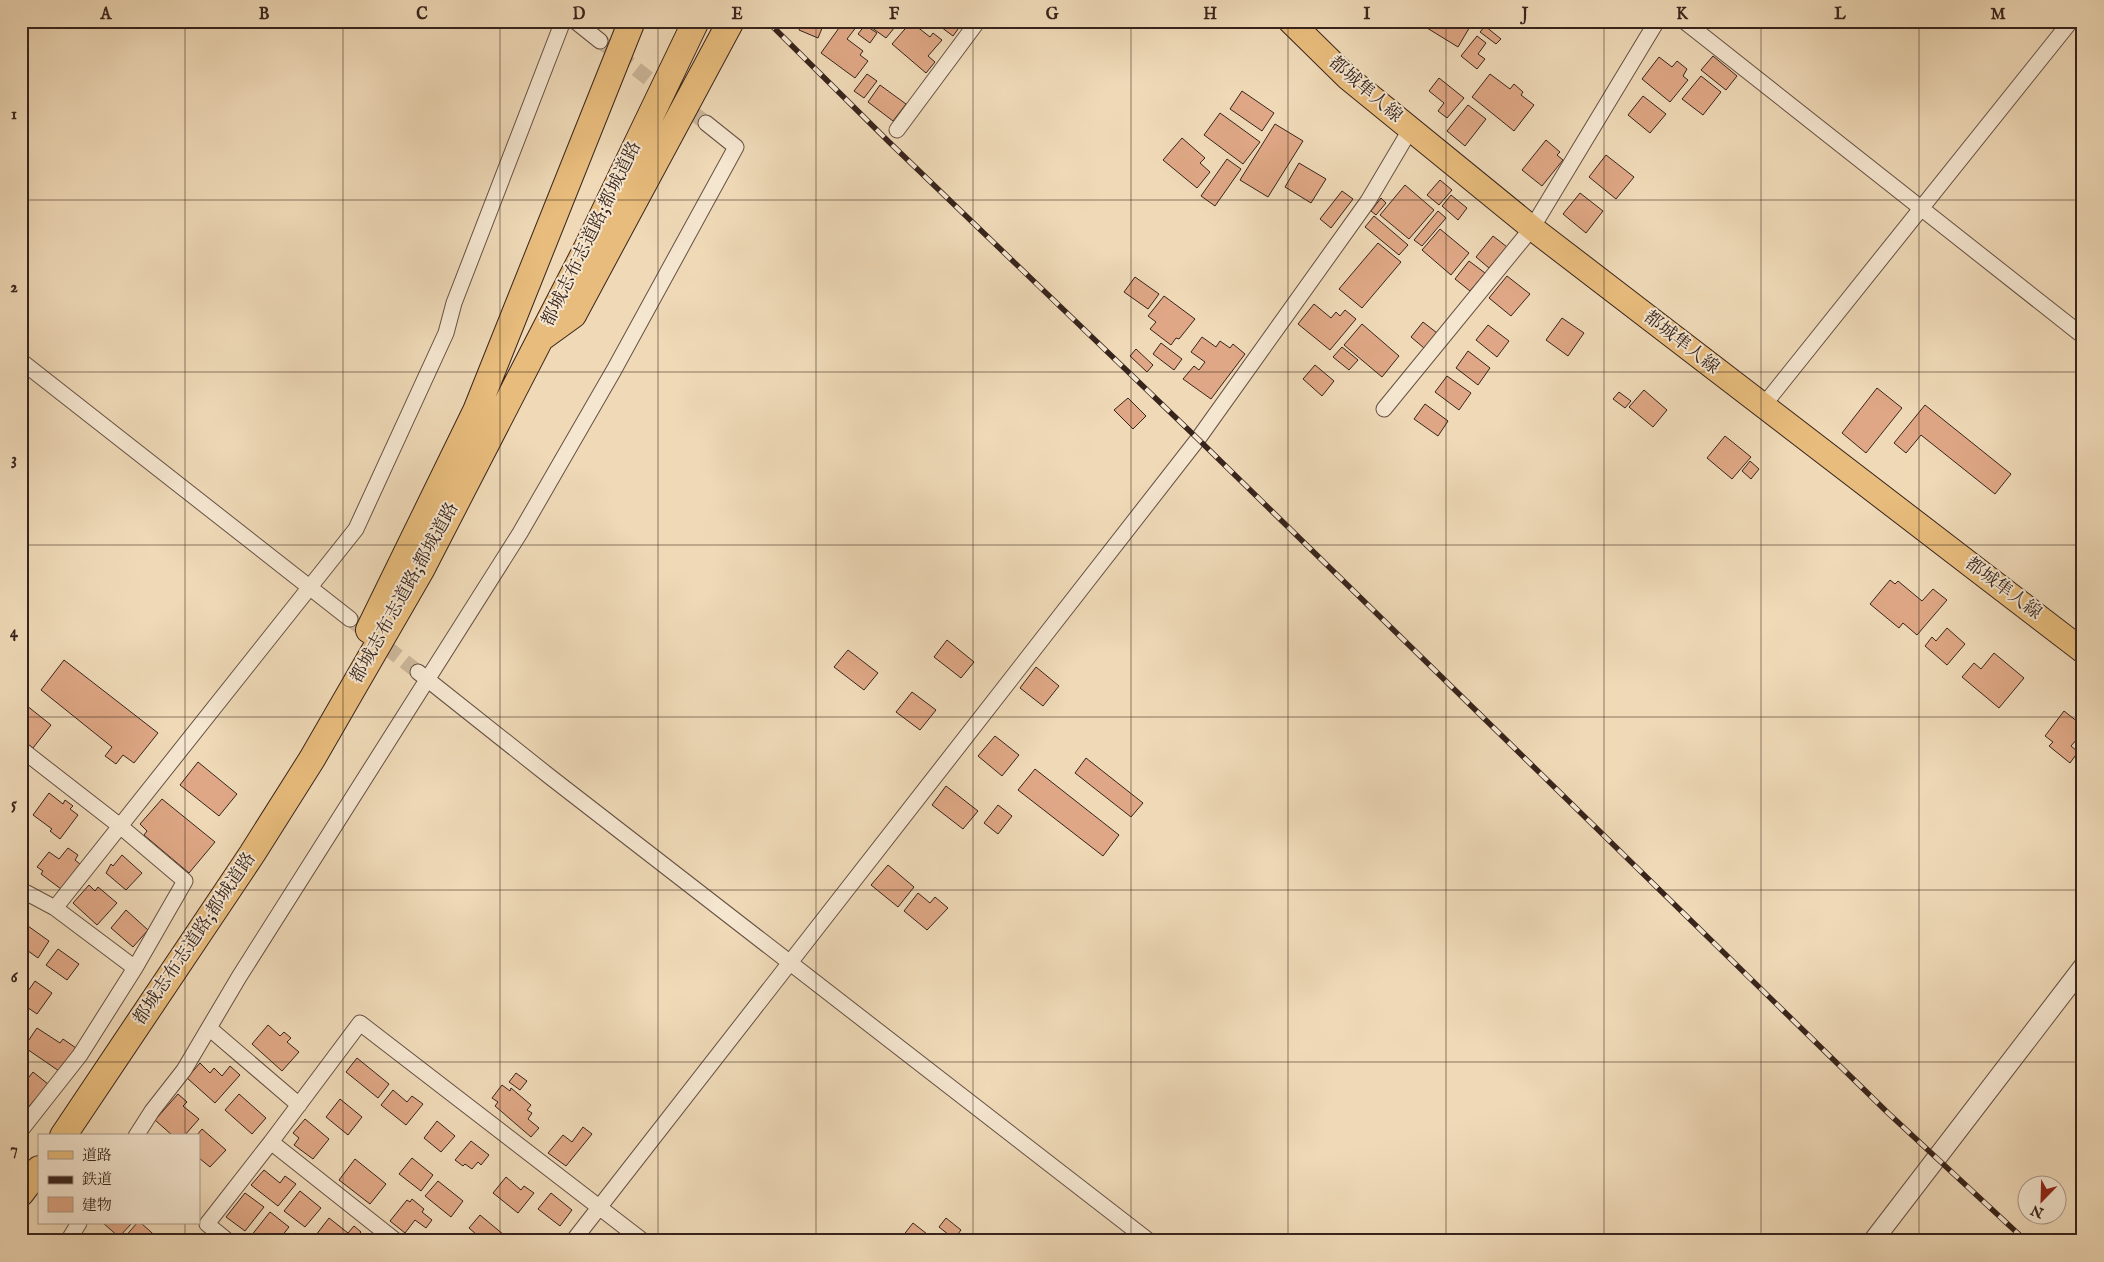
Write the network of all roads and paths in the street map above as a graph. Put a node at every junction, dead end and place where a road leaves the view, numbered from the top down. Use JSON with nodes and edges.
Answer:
{"nodes":[{"id":1,"x":563,"y":21,"type":"edge"},
{"id":2,"x":575,"y":21,"type":"edge"},
{"id":3,"x":632,"y":21,"type":"edge"},
{"id":4,"x":696,"y":21,"type":"edge"},
{"id":5,"x":978,"y":21,"type":"edge"},
{"id":6,"x":1290,"y":21,"type":"edge"},
{"id":7,"x":1657,"y":21,"type":"edge"},
{"id":8,"x":1684,"y":21,"type":"edge"},
{"id":9,"x":2071,"y":21,"type":"edge"},
{"id":10,"x":728,"y":26,"type":"edge"},
{"id":11,"x":600,"y":41,"type":"tunnel mouth"},
{"id":12,"x":706,"y":123,"type":"tunnel mouth"},
{"id":13,"x":897,"y":130,"type":"dead end"},
{"id":14,"x":1410,"y":130,"type":"junction"},
{"id":15,"x":1921,"y":208,"type":"junction"},
{"id":16,"x":1532,"y":228,"type":"junction"},
{"id":17,"x":2083,"y":336,"type":"edge"},
{"id":18,"x":539,"y":339,"type":"junction"},
{"id":19,"x":21,"y":361,"type":"edge"},
{"id":20,"x":1763,"y":406,"type":"junction"},
{"id":21,"x":1384,"y":409,"type":"dead end"},
{"id":22,"x":309,"y":586,"type":"junction"},
{"id":23,"x":350,"y":619,"type":"tunnel mouth"},
{"id":24,"x":2083,"y":651,"type":"edge"},
{"id":25,"x":423,"y":676,"type":"junction"},
{"id":26,"x":21,"y":749,"type":"edge"},
{"id":27,"x":312,"y":759,"type":"junction"},
{"id":28,"x":120,"y":826,"type":"junction"},
{"id":29,"x":23,"y":894,"type":"edge"},
{"id":30,"x":55,"y":908,"type":"junction"},
{"id":31,"x":791,"y":963,"type":"junction"},
{"id":32,"x":2083,"y":967,"type":"edge"},
{"id":33,"x":135,"y":968,"type":"junction"},
{"id":34,"x":209,"y":1028,"type":"junction"},
{"id":35,"x":299,"y":1105,"type":"junction"},
{"id":36,"x":21,"y":1130,"type":"edge"},
{"id":37,"x":64,"y":1134,"type":"edge"},
{"id":38,"x":137,"y":1134,"type":"edge"},
{"id":39,"x":271,"y":1142,"type":"junction"},
{"id":40,"x":38,"y":1170,"type":"edge"},
{"id":41,"x":21,"y":1193,"type":"edge"},
{"id":42,"x":599,"y":1207,"type":"junction"},
{"id":43,"x":78,"y":1224,"type":"edge"},
{"id":44,"x":68,"y":1241,"type":"edge"},
{"id":45,"x":228,"y":1241,"type":"edge"},
{"id":46,"x":396,"y":1241,"type":"edge"},
{"id":47,"x":573,"y":1241,"type":"edge"},
{"id":48,"x":643,"y":1241,"type":"edge"},
{"id":49,"x":1149,"y":1241,"type":"edge"},
{"id":50,"x":1873,"y":1241,"type":"edge"}],
"edges":[{"from":1,"to":22,"type":"street"},
{"from":2,"to":11,"type":"street"},
{"from":3,"to":27,"type":"highway"},
{"from":4,"to":18,"type":"highway","name":"都城志布志道路;都城道路"},
{"from":5,"to":13,"type":"street"},
{"from":6,"to":14,"type":"main road","name":"都城隼人線"},
{"from":7,"to":16,"type":"street"},
{"from":8,"to":15,"type":"street"},
{"from":9,"to":15,"type":"street"},
{"from":10,"to":18,"type":"highway"},
{"from":12,"to":25,"type":"street"},
{"from":14,"to":16,"type":"main road","name":"都城隼人線"},
{"from":14,"to":31,"type":"street"},
{"from":15,"to":17,"type":"street"},
{"from":15,"to":20,"type":"street"},
{"from":16,"to":20,"type":"main road","name":"都城隼人線"},
{"from":16,"to":21,"type":"street"},
{"from":18,"to":27,"type":"highway","name":"都城志布志道路;都城道路"},
{"from":19,"to":22,"type":"street"},
{"from":20,"to":24,"type":"main road","name":"都城隼人線"},
{"from":22,"to":23,"type":"street"},
{"from":22,"to":28,"type":"street"},
{"from":25,"to":31,"type":"street"},
{"from":25,"to":34,"type":"street"},
{"from":26,"to":28,"type":"street"},
{"from":27,"to":37,"type":"highway","name":"都城志布志道路;都城道路"},
{"from":28,"to":30,"type":"street"},
{"from":28,"to":33,"type":"street"},
{"from":29,"to":30,"type":"street"},
{"from":30,"to":33,"type":"street"},
{"from":31,"to":42,"type":"street"},
{"from":31,"to":49,"type":"street"},
{"from":32,"to":50,"type":"street"},
{"from":33,"to":36,"type":"street"},
{"from":34,"to":35,"type":"street"},
{"from":34,"to":38,"type":"street"},
{"from":35,"to":39,"type":"street"},
{"from":35,"to":42,"type":"street"},
{"from":39,"to":45,"type":"street"},
{"from":39,"to":46,"type":"street"},
{"from":40,"to":41,"type":"highway"},
{"from":42,"to":47,"type":"street"},
{"from":42,"to":48,"type":"street"},
{"from":43,"to":44,"type":"street"}]}
